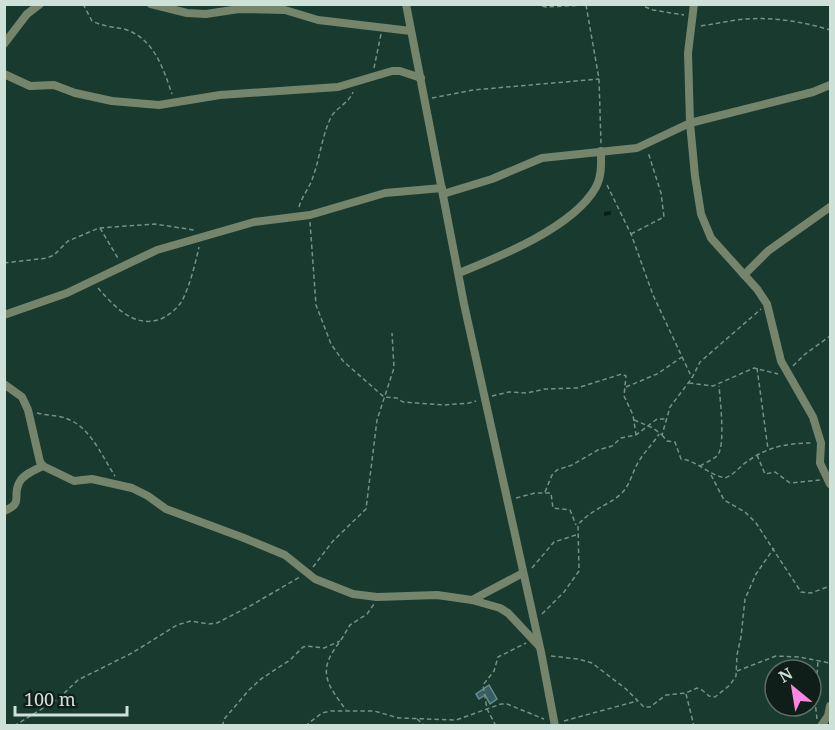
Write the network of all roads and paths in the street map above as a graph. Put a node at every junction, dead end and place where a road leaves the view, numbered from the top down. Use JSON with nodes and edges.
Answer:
{"nodes":[{"id":1,"x":40,"y":4,"type":"edge"},
{"id":2,"x":83,"y":4,"type":"edge"},
{"id":3,"x":151,"y":4,"type":"edge"},
{"id":4,"x":406,"y":4,"type":"edge"},
{"id":5,"x":535,"y":4,"type":"edge"},
{"id":6,"x":607,"y":4,"type":"edge"},
{"id":7,"x":638,"y":4,"type":"edge"},
{"id":8,"x":694,"y":4,"type":"edge"},
{"id":9,"x":586,"y":5,"type":"edge"},
{"id":10,"x":692,"y":16,"type":"junction"},
{"id":11,"x":691,"y":27,"type":"junction"},
{"id":12,"x":383,"y":28,"type":"junction"},
{"id":13,"x":831,"y":30,"type":"edge"},
{"id":14,"x":411,"y":31,"type":"junction"},
{"id":15,"x":4,"y":44,"type":"edge"},
{"id":16,"x":4,"y":75,"type":"edge"},
{"id":17,"x":371,"y":77,"type":"junction"},
{"id":18,"x":421,"y":78,"type":"junction"},
{"id":19,"x":599,"y":79,"type":"junction"},
{"id":20,"x":354,"y":83,"type":"junction"},
{"id":21,"x":831,"y":85,"type":"edge"},
{"id":22,"x":425,"y":99,"type":"junction"},
{"id":23,"x":175,"y":103,"type":"junction"},
{"id":24,"x":690,"y":123,"type":"junction"},
{"id":25,"x":646,"y":145,"type":"junction"},
{"id":26,"x":601,"y":151,"type":"junction"},
{"id":27,"x":601,"y":174,"type":"junction"},
{"id":28,"x":443,"y":191,"type":"junction"},
{"id":29,"x":831,"y":207,"type":"edge"},
{"id":30,"x":310,"y":215,"type":"junction"},
{"id":31,"x":296,"y":216,"type":"junction"},
{"id":32,"x":99,"y":228,"type":"junction"},
{"id":33,"x":201,"y":234,"type":"junction"},
{"id":34,"x":631,"y":234,"type":"junction"},
{"id":35,"x":120,"y":261,"type":"dead end"},
{"id":36,"x":4,"y":263,"type":"edge"},
{"id":37,"x":459,"y":273,"type":"junction"},
{"id":38,"x":744,"y":275,"type":"junction"},
{"id":39,"x":92,"y":280,"type":"junction"},
{"id":40,"x":766,"y":304,"type":"junction"},
{"id":41,"x":4,"y":315,"type":"edge"},
{"id":42,"x":392,"y":333,"type":"dead end"},
{"id":43,"x":830,"y":336,"type":"edge"},
{"id":44,"x":682,"y":357,"type":"junction"},
{"id":45,"x":757,"y":368,"type":"junction"},
{"id":46,"x":788,"y":375,"type":"junction"},
{"id":47,"x":692,"y":378,"type":"junction"},
{"id":48,"x":688,"y":383,"type":"junction"},
{"id":49,"x":4,"y":384,"type":"edge"},
{"id":50,"x":719,"y":385,"type":"junction"},
{"id":51,"x":625,"y":387,"type":"junction"},
{"id":52,"x":384,"y":397,"type":"junction"},
{"id":53,"x":485,"y":397,"type":"junction"},
{"id":54,"x":28,"y":410,"type":"junction"},
{"id":55,"x":666,"y":419,"type":"junction"},
{"id":56,"x":633,"y":420,"type":"junction"},
{"id":57,"x":647,"y":425,"type":"junction"},
{"id":58,"x":660,"y":434,"type":"junction"},
{"id":59,"x":636,"y":435,"type":"junction"},
{"id":60,"x":820,"y":443,"type":"junction"},
{"id":61,"x":768,"y":450,"type":"junction"},
{"id":62,"x":757,"y":455,"type":"junction"},
{"id":63,"x":43,"y":466,"type":"junction"},
{"id":64,"x":700,"y":466,"type":"junction"},
{"id":65,"x":710,"y":474,"type":"junction"},
{"id":66,"x":829,"y":482,"type":"edge"},
{"id":67,"x":121,"y":484,"type":"junction"},
{"id":68,"x":545,"y":492,"type":"junction"},
{"id":69,"x":507,"y":501,"type":"junction"},
{"id":70,"x":4,"y":511,"type":"edge"},
{"id":71,"x":577,"y":527,"type":"junction"},
{"id":72,"x":577,"y":535,"type":"junction"},
{"id":73,"x":774,"y":548,"type":"junction"},
{"id":74,"x":307,"y":572,"type":"junction"},
{"id":75,"x":523,"y":572,"type":"junction"},
{"id":76,"x":831,"y":586,"type":"edge"},
{"id":77,"x":377,"y":597,"type":"junction"},
{"id":78,"x":472,"y":600,"type":"junction"},
{"id":79,"x":534,"y":620,"type":"junction"},
{"id":80,"x":532,"y":639,"type":"junction"},
{"id":81,"x":340,"y":641,"type":"junction"},
{"id":82,"x":541,"y":649,"type":"junction"},
{"id":83,"x":773,"y":658,"type":"edge"},
{"id":84,"x":790,"y":658,"type":"edge"},
{"id":85,"x":763,"y":662,"type":"edge"},
{"id":86,"x":736,"y":671,"type":"junction"},
{"id":87,"x":686,"y":693,"type":"junction"},
{"id":88,"x":638,"y":701,"type":"junction"},
{"id":89,"x":487,"y":709,"type":"junction"},
{"id":90,"x":346,"y":711,"type":"junction"},
{"id":91,"x":829,"y":711,"type":"edge"},
{"id":92,"x":417,"y":718,"type":"junction"},
{"id":93,"x":554,"y":724,"type":"edge"},
{"id":94,"x":830,"y":725,"type":"edge"},
{"id":95,"x":14,"y":726,"type":"edge"},
{"id":96,"x":222,"y":726,"type":"edge"},
{"id":97,"x":305,"y":726,"type":"edge"},
{"id":98,"x":425,"y":726,"type":"edge"},
{"id":99,"x":496,"y":726,"type":"edge"},
{"id":100,"x":694,"y":726,"type":"edge"},
{"id":101,"x":819,"y":726,"type":"edge"}],
"edges":[{"from":1,"to":15,"type":"street"},
{"from":2,"to":23,"type":"path"},
{"from":3,"to":12,"type":"street"},
{"from":4,"to":14,"type":"street"},
{"from":5,"to":9,"type":"path"},
{"from":6,"to":9,"type":"path"},
{"from":7,"to":10,"type":"path"},
{"from":8,"to":10,"type":"street"},
{"from":9,"to":19,"type":"path"},
{"from":10,"to":11,"type":"street"},
{"from":11,"to":13,"type":"path"},
{"from":11,"to":24,"type":"street"},
{"from":12,"to":14,"type":"street"},
{"from":12,"to":17,"type":"path"},
{"from":14,"to":18,"type":"street"},
{"from":16,"to":23,"type":"street"},
{"from":17,"to":18,"type":"street"},
{"from":17,"to":20,"type":"street"},
{"from":18,"to":22,"type":"street"},
{"from":19,"to":22,"type":"path"},
{"from":19,"to":26,"type":"path"},
{"from":20,"to":23,"type":"street"},
{"from":20,"to":31,"type":"path"},
{"from":21,"to":24,"type":"street"},
{"from":22,"to":28,"type":"street"},
{"from":24,"to":25,"type":"street"},
{"from":24,"to":38,"type":"street"},
{"from":25,"to":26,"type":"street"},
{"from":25,"to":34,"type":"path"},
{"from":26,"to":27,"type":"street"},
{"from":26,"to":28,"type":"street"},
{"from":27,"to":34,"type":"path"},
{"from":27,"to":37,"type":"street"},
{"from":28,"to":30,"type":"street"},
{"from":28,"to":37,"type":"street"},
{"from":29,"to":38,"type":"street"},
{"from":30,"to":31,"type":"street"},
{"from":30,"to":52,"type":"path"},
{"from":31,"to":33,"type":"street"},
{"from":32,"to":33,"type":"path"},
{"from":32,"to":35,"type":"path"},
{"from":32,"to":36,"type":"path"},
{"from":33,"to":39,"type":"street"},
{"from":33,"to":39,"type":"path"},
{"from":34,"to":44,"type":"path"},
{"from":37,"to":53,"type":"street"},
{"from":38,"to":40,"type":"street"},
{"from":39,"to":41,"type":"street"},
{"from":40,"to":46,"type":"street"},
{"from":40,"to":47,"type":"path"},
{"from":42,"to":52,"type":"path"},
{"from":43,"to":46,"type":"path"},
{"from":44,"to":47,"type":"path"},
{"from":44,"to":51,"type":"path"},
{"from":45,"to":46,"type":"path"},
{"from":45,"to":50,"type":"path"},
{"from":45,"to":61,"type":"path"},
{"from":46,"to":60,"type":"street"},
{"from":47,"to":48,"type":"path"},
{"from":48,"to":50,"type":"path"},
{"from":48,"to":55,"type":"path"},
{"from":49,"to":54,"type":"street"},
{"from":50,"to":64,"type":"path"},
{"from":51,"to":53,"type":"path"},
{"from":51,"to":56,"type":"path"},
{"from":52,"to":53,"type":"path"},
{"from":52,"to":74,"type":"path"},
{"from":53,"to":69,"type":"street"},
{"from":54,"to":63,"type":"street"},
{"from":54,"to":67,"type":"path"},
{"from":55,"to":57,"type":"path"},
{"from":55,"to":58,"type":"path"},
{"from":56,"to":57,"type":"path"},
{"from":56,"to":59,"type":"path"},
{"from":57,"to":58,"type":"path"},
{"from":57,"to":59,"type":"path"},
{"from":58,"to":64,"type":"path"},
{"from":58,"to":71,"type":"path"},
{"from":59,"to":68,"type":"path"},
{"from":60,"to":61,"type":"path"},
{"from":60,"to":66,"type":"street"},
{"from":61,"to":62,"type":"path"},
{"from":62,"to":65,"type":"path"},
{"from":62,"to":66,"type":"path"},
{"from":63,"to":67,"type":"street"},
{"from":63,"to":70,"type":"street"},
{"from":64,"to":65,"type":"path"},
{"from":65,"to":73,"type":"path"},
{"from":67,"to":74,"type":"street"},
{"from":68,"to":69,"type":"path"},
{"from":68,"to":71,"type":"path"},
{"from":69,"to":75,"type":"street"},
{"from":71,"to":72,"type":"path"},
{"from":72,"to":75,"type":"path"},
{"from":72,"to":79,"type":"path"},
{"from":73,"to":76,"type":"path"},
{"from":73,"to":86,"type":"path"},
{"from":74,"to":77,"type":"street"},
{"from":74,"to":95,"type":"path"},
{"from":75,"to":78,"type":"street"},
{"from":75,"to":79,"type":"street"},
{"from":77,"to":78,"type":"street"},
{"from":77,"to":81,"type":"path"},
{"from":78,"to":80,"type":"street"},
{"from":79,"to":82,"type":"street"},
{"from":80,"to":82,"type":"street"},
{"from":80,"to":89,"type":"path"},
{"from":81,"to":90,"type":"path"},
{"from":81,"to":96,"type":"path"},
{"from":82,"to":88,"type":"path"},
{"from":82,"to":93,"type":"street"},
{"from":83,"to":84,"type":"path"},
{"from":85,"to":86,"type":"path"},
{"from":86,"to":87,"type":"path"},
{"from":87,"to":88,"type":"path"},
{"from":87,"to":100,"type":"path"},
{"from":88,"to":93,"type":"path"},
{"from":89,"to":92,"type":"path"},
{"from":89,"to":93,"type":"path"},
{"from":89,"to":99,"type":"path"},
{"from":90,"to":92,"type":"path"},
{"from":90,"to":97,"type":"path"},
{"from":91,"to":94,"type":"street"},
{"from":91,"to":101,"type":"street"},
{"from":92,"to":98,"type":"path"}]}
